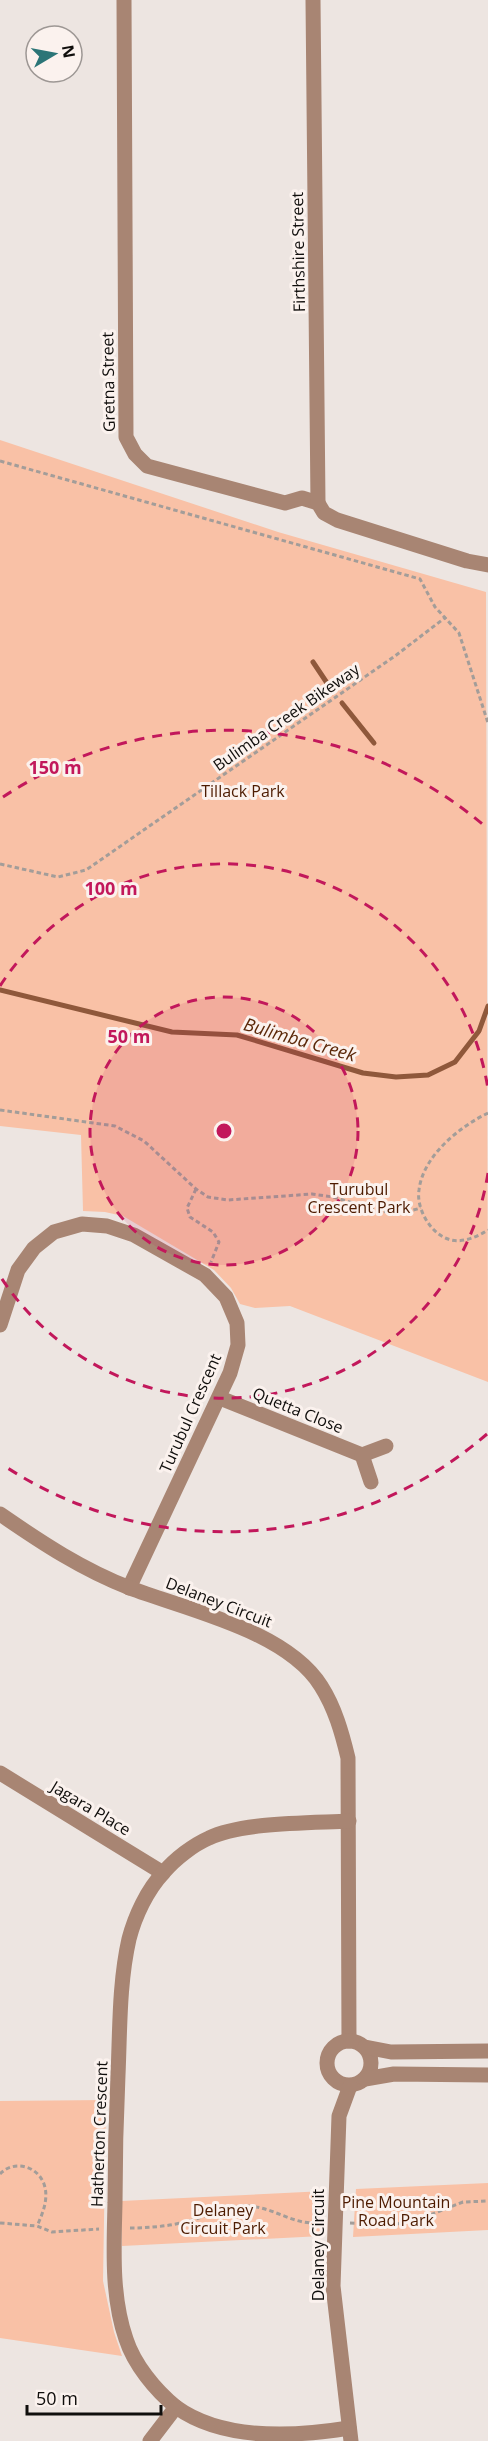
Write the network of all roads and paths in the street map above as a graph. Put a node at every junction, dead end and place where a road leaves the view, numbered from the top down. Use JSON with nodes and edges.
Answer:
{"nodes":[{"id":1,"x":124,"y":0,"type":"edge"},
{"id":2,"x":313,"y":0,"type":"edge"},
{"id":3,"x":0,"y":462,"type":"edge"},
{"id":4,"x":318,"y":503,"type":"junction"},
{"id":5,"x":488,"y":565,"type":"edge"},
{"id":6,"x":446,"y":617,"type":"junction"},
{"id":7,"x":488,"y":723,"type":"edge"},
{"id":8,"x":0,"y":864,"type":"edge"},
{"id":9,"x":0,"y":1110,"type":"edge"},
{"id":10,"x":488,"y":1113,"type":"edge"},
{"id":11,"x":196,"y":1189,"type":"junction"},
{"id":12,"x":420,"y":1208,"type":"junction"},
{"id":13,"x":488,"y":1230,"type":"edge"},
{"id":14,"x":205,"y":1275,"type":"junction"},
{"id":15,"x":0,"y":1324,"type":"edge"},
{"id":16,"x":220,"y":1398,"type":"junction"},
{"id":17,"x":386,"y":1446,"type":"dead end"},
{"id":18,"x":362,"y":1455,"type":"junction"},
{"id":19,"x":371,"y":1482,"type":"dead end"},
{"id":20,"x":0,"y":1514,"type":"edge"},
{"id":21,"x":129,"y":1588,"type":"junction"},
{"id":22,"x":0,"y":1773,"type":"edge"},
{"id":23,"x":349,"y":1821,"type":"junction"},
{"id":24,"x":163,"y":1873,"type":"junction"},
{"id":25,"x":349,"y":2041,"type":"junction"},
{"id":26,"x":365,"y":2048,"type":"junction"},
{"id":27,"x":488,"y":2051,"type":"edge"},
{"id":28,"x":488,"y":2075,"type":"edge"},
{"id":29,"x":365,"y":2079,"type":"junction"},
{"id":30,"x":350,"y":2086,"type":"junction"},
{"id":31,"x":0,"y":2174,"type":"edge"},
{"id":32,"x":488,"y":2201,"type":"edge"},
{"id":33,"x":335,"y":2222,"type":"junction"},
{"id":34,"x":0,"y":2223,"type":"edge"},
{"id":35,"x":37,"y":2226,"type":"junction"},
{"id":36,"x":114,"y":2228,"type":"junction"},
{"id":37,"x":176,"y":2408,"type":"junction"},
{"id":38,"x":350,"y":2435,"type":"edge"},
{"id":39,"x":150,"y":2441,"type":"edge"}],
"edges":[{"from":1,"to":4,"type":"street","name":"Gretna Street"},
{"from":2,"to":4,"type":"street","name":"Firthshire Street"},
{"from":3,"to":6,"type":"path"},
{"from":4,"to":5,"type":"street"},
{"from":6,"to":7,"type":"path"},
{"from":6,"to":8,"type":"path","name":"Bulimba Creek Bikeway"},
{"from":9,"to":11,"type":"path"},
{"from":10,"to":12,"type":"path"},
{"from":11,"to":12,"type":"path"},
{"from":11,"to":14,"type":"path"},
{"from":12,"to":13,"type":"path"},
{"from":14,"to":15,"type":"street","name":"Turubul Crescent"},
{"from":14,"to":16,"type":"street","name":"Turubul Crescent"},
{"from":16,"to":18,"type":"street","name":"Quetta Close"},
{"from":16,"to":21,"type":"street","name":"Turubul Crescent"},
{"from":17,"to":18,"type":"street"},
{"from":18,"to":19,"type":"street"},
{"from":20,"to":21,"type":"street","name":"Delaney Circuit"},
{"from":21,"to":23,"type":"street","name":"Delaney Circuit"},
{"from":22,"to":24,"type":"street","name":"Jagara Place"},
{"from":23,"to":24,"type":"street","name":"Hatherton Crescent"},
{"from":23,"to":25,"type":"street","name":"Delaney Circuit"},
{"from":24,"to":36,"type":"street","name":"Hatherton Crescent"},
{"from":25,"to":26,"type":"street"},
{"from":25,"to":30,"type":"street"},
{"from":26,"to":27,"type":"street"},
{"from":26,"to":29,"type":"street"},
{"from":28,"to":29,"type":"street"},
{"from":29,"to":30,"type":"street"},
{"from":30,"to":33,"type":"street","name":"Delaney Circuit"},
{"from":31,"to":35,"type":"path"},
{"from":32,"to":33,"type":"path"},
{"from":33,"to":36,"type":"path"},
{"from":33,"to":38,"type":"street","name":"Delaney Circuit"},
{"from":34,"to":35,"type":"path"},
{"from":35,"to":36,"type":"path"},
{"from":36,"to":37,"type":"street","name":"Hatherton Crescent"},
{"from":37,"to":38,"type":"street","name":"Hatherton Crescent"},
{"from":37,"to":39,"type":"street"}]}
